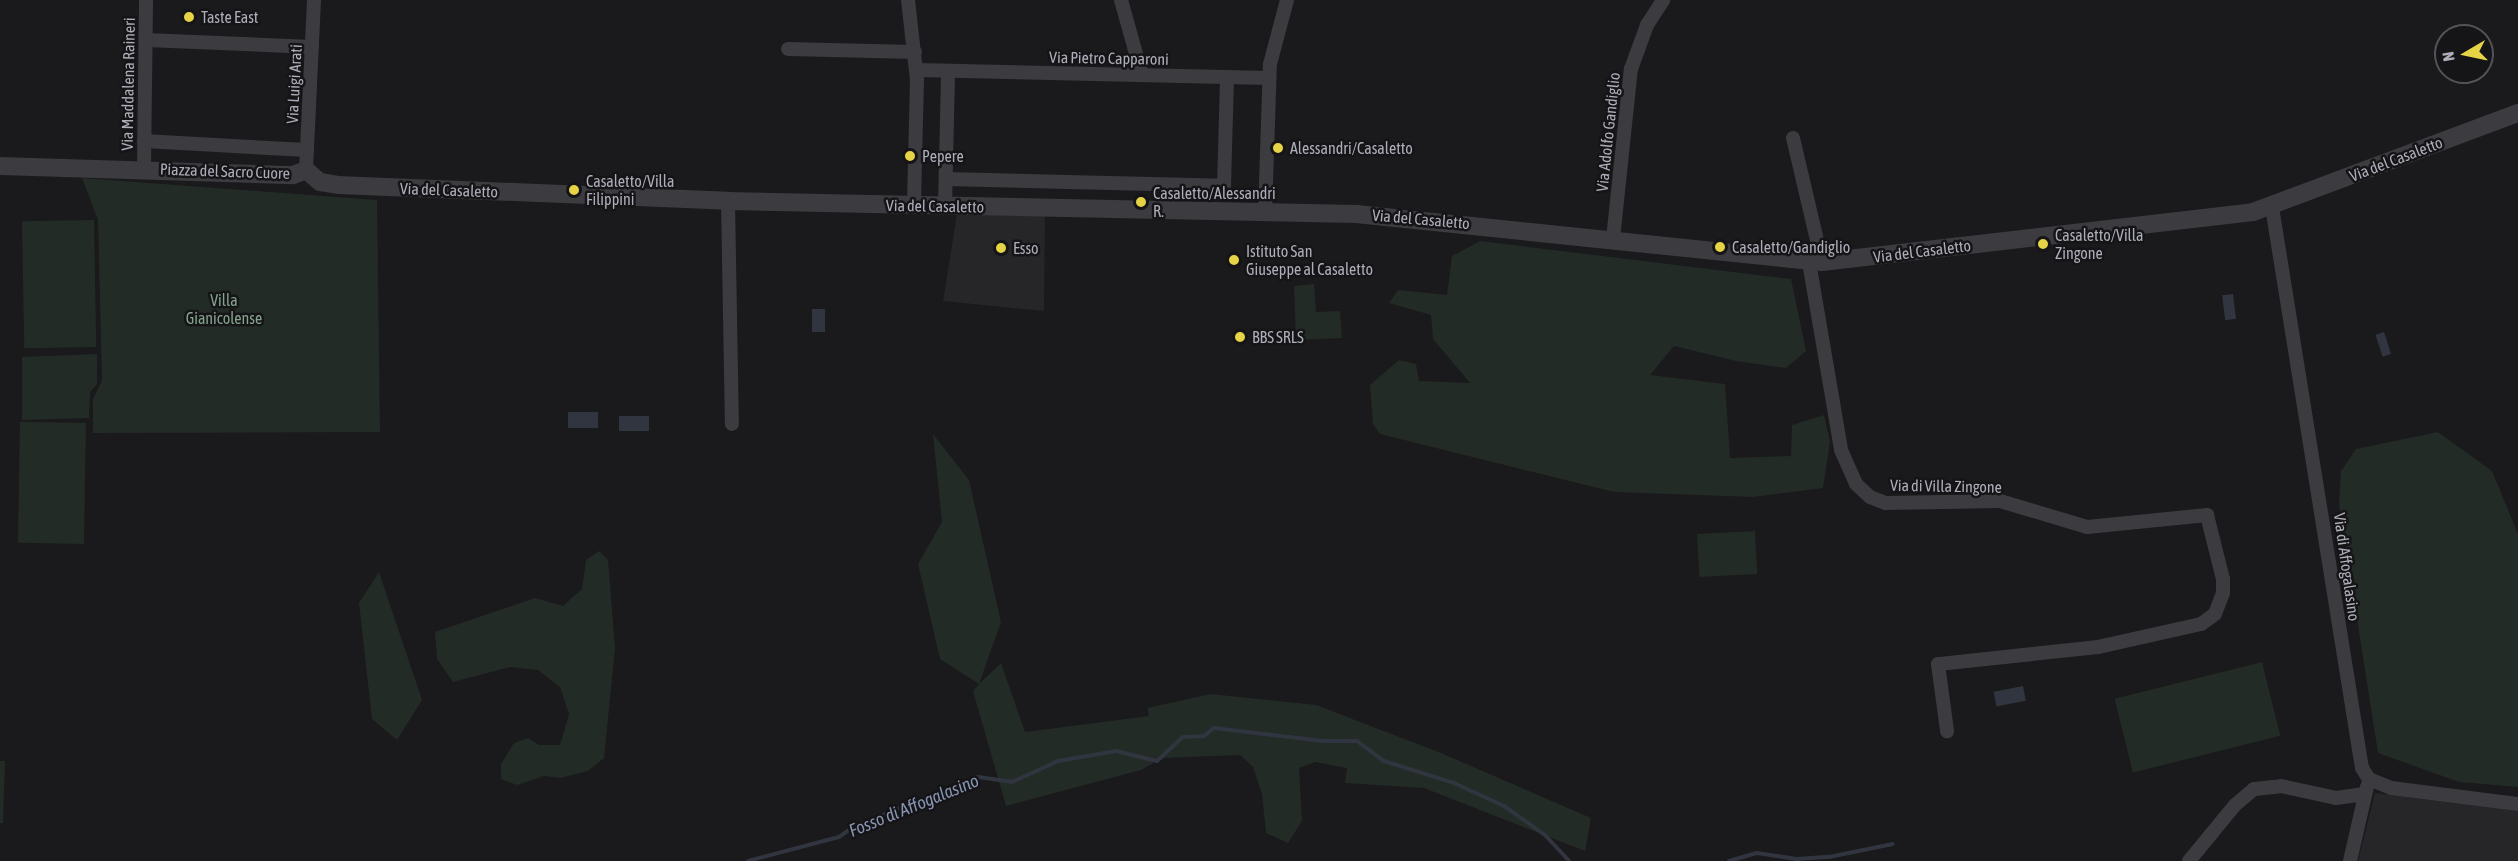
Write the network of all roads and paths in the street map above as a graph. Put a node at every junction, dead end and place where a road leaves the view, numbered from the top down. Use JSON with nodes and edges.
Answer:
{"nodes":[{"id":1,"x":146,"y":0,"type":"edge"},
{"id":2,"x":314,"y":0,"type":"edge"},
{"id":3,"x":908,"y":0,"type":"edge"},
{"id":4,"x":1121,"y":0,"type":"edge"},
{"id":5,"x":1287,"y":0,"type":"edge"},
{"id":6,"x":1663,"y":0,"type":"edge"},
{"id":7,"x":146,"y":40,"type":"junction"},
{"id":8,"x":312,"y":47,"type":"junction"},
{"id":9,"x":788,"y":49,"type":"dead end"},
{"id":10,"x":915,"y":52,"type":"junction"},
{"id":11,"x":917,"y":70,"type":"junction"},
{"id":12,"x":948,"y":71,"type":"junction"},
{"id":13,"x":1142,"y":75,"type":"junction"},
{"id":14,"x":1227,"y":78,"type":"junction"},
{"id":15,"x":1269,"y":78,"type":"junction"},
{"id":16,"x":2518,"y":113,"type":"edge"},
{"id":17,"x":1793,"y":138,"type":"dead end"},
{"id":18,"x":144,"y":141,"type":"junction"},
{"id":19,"x":307,"y":150,"type":"junction"},
{"id":20,"x":0,"y":166,"type":"edge"},
{"id":21,"x":144,"y":168,"type":"junction"},
{"id":22,"x":306,"y":170,"type":"junction"},
{"id":23,"x":946,"y":179,"type":"junction"},
{"id":24,"x":728,"y":201,"type":"junction"},
{"id":25,"x":914,"y":206,"type":"junction"},
{"id":26,"x":945,"y":207,"type":"junction"},
{"id":27,"x":2272,"y":207,"type":"junction"},
{"id":28,"x":1265,"y":213,"type":"junction"},
{"id":29,"x":1613,"y":239,"type":"junction"},
{"id":30,"x":1815,"y":262,"type":"junction"},
{"id":31,"x":732,"y":424,"type":"dead end"},
{"id":32,"x":1947,"y":732,"type":"dead end"},
{"id":33,"x":2369,"y":779,"type":"junction"},
{"id":34,"x":2365,"y":794,"type":"junction"},
{"id":35,"x":2518,"y":804,"type":"edge"},
{"id":36,"x":2189,"y":861,"type":"edge"},
{"id":37,"x":2350,"y":861,"type":"edge"}],
"edges":[{"from":1,"to":7,"type":"street","name":"Via Maddalena Raineri"},
{"from":2,"to":8,"type":"street","name":"Via Luigi Arati"},
{"from":3,"to":10,"type":"street"},
{"from":4,"to":13,"type":"street"},
{"from":5,"to":15,"type":"street"},
{"from":6,"to":29,"type":"street","name":"Via Adolfo Gandiglio"},
{"from":7,"to":8,"type":"street"},
{"from":7,"to":18,"type":"street","name":"Via Maddalena Raineri"},
{"from":8,"to":19,"type":"street","name":"Via Luigi Arati"},
{"from":9,"to":10,"type":"street"},
{"from":10,"to":11,"type":"street"},
{"from":11,"to":12,"type":"street","name":"Via Pietro Capparoni"},
{"from":11,"to":25,"type":"street"},
{"from":12,"to":13,"type":"street","name":"Via Pietro Capparoni"},
{"from":12,"to":23,"type":"street"},
{"from":13,"to":14,"type":"street","name":"Via Pietro Capparoni"},
{"from":14,"to":15,"type":"street","name":"Via Pietro Capparoni"},
{"from":14,"to":23,"type":"street"},
{"from":15,"to":28,"type":"street"},
{"from":16,"to":27,"type":"street","name":"Via del Casaletto"},
{"from":17,"to":30,"type":"street"},
{"from":18,"to":19,"type":"street","name":"Piazza del Sacro Cuore"},
{"from":18,"to":21,"type":"street","name":"Via Maddalena Raineri"},
{"from":19,"to":22,"type":"street","name":"Via Luigi Arati"},
{"from":20,"to":21,"type":"street"},
{"from":21,"to":22,"type":"street","name":"Piazza del Sacro Cuore"},
{"from":22,"to":24,"type":"street","name":"Via del Casaletto"},
{"from":23,"to":26,"type":"street"},
{"from":24,"to":25,"type":"street","name":"Via del Casaletto"},
{"from":24,"to":31,"type":"street"},
{"from":25,"to":26,"type":"street","name":"Via del Casaletto"},
{"from":26,"to":28,"type":"street","name":"Via del Casaletto"},
{"from":27,"to":30,"type":"street","name":"Via del Casaletto"},
{"from":27,"to":33,"type":"street","name":"Via di Affogalasino"},
{"from":28,"to":29,"type":"street","name":"Via del Casaletto"},
{"from":29,"to":30,"type":"street","name":"Via del Casaletto"},
{"from":30,"to":32,"type":"street","name":"Via di Villa Zingone"},
{"from":33,"to":34,"type":"street"},
{"from":33,"to":35,"type":"street"},
{"from":34,"to":36,"type":"street"},
{"from":34,"to":37,"type":"street"}]}
